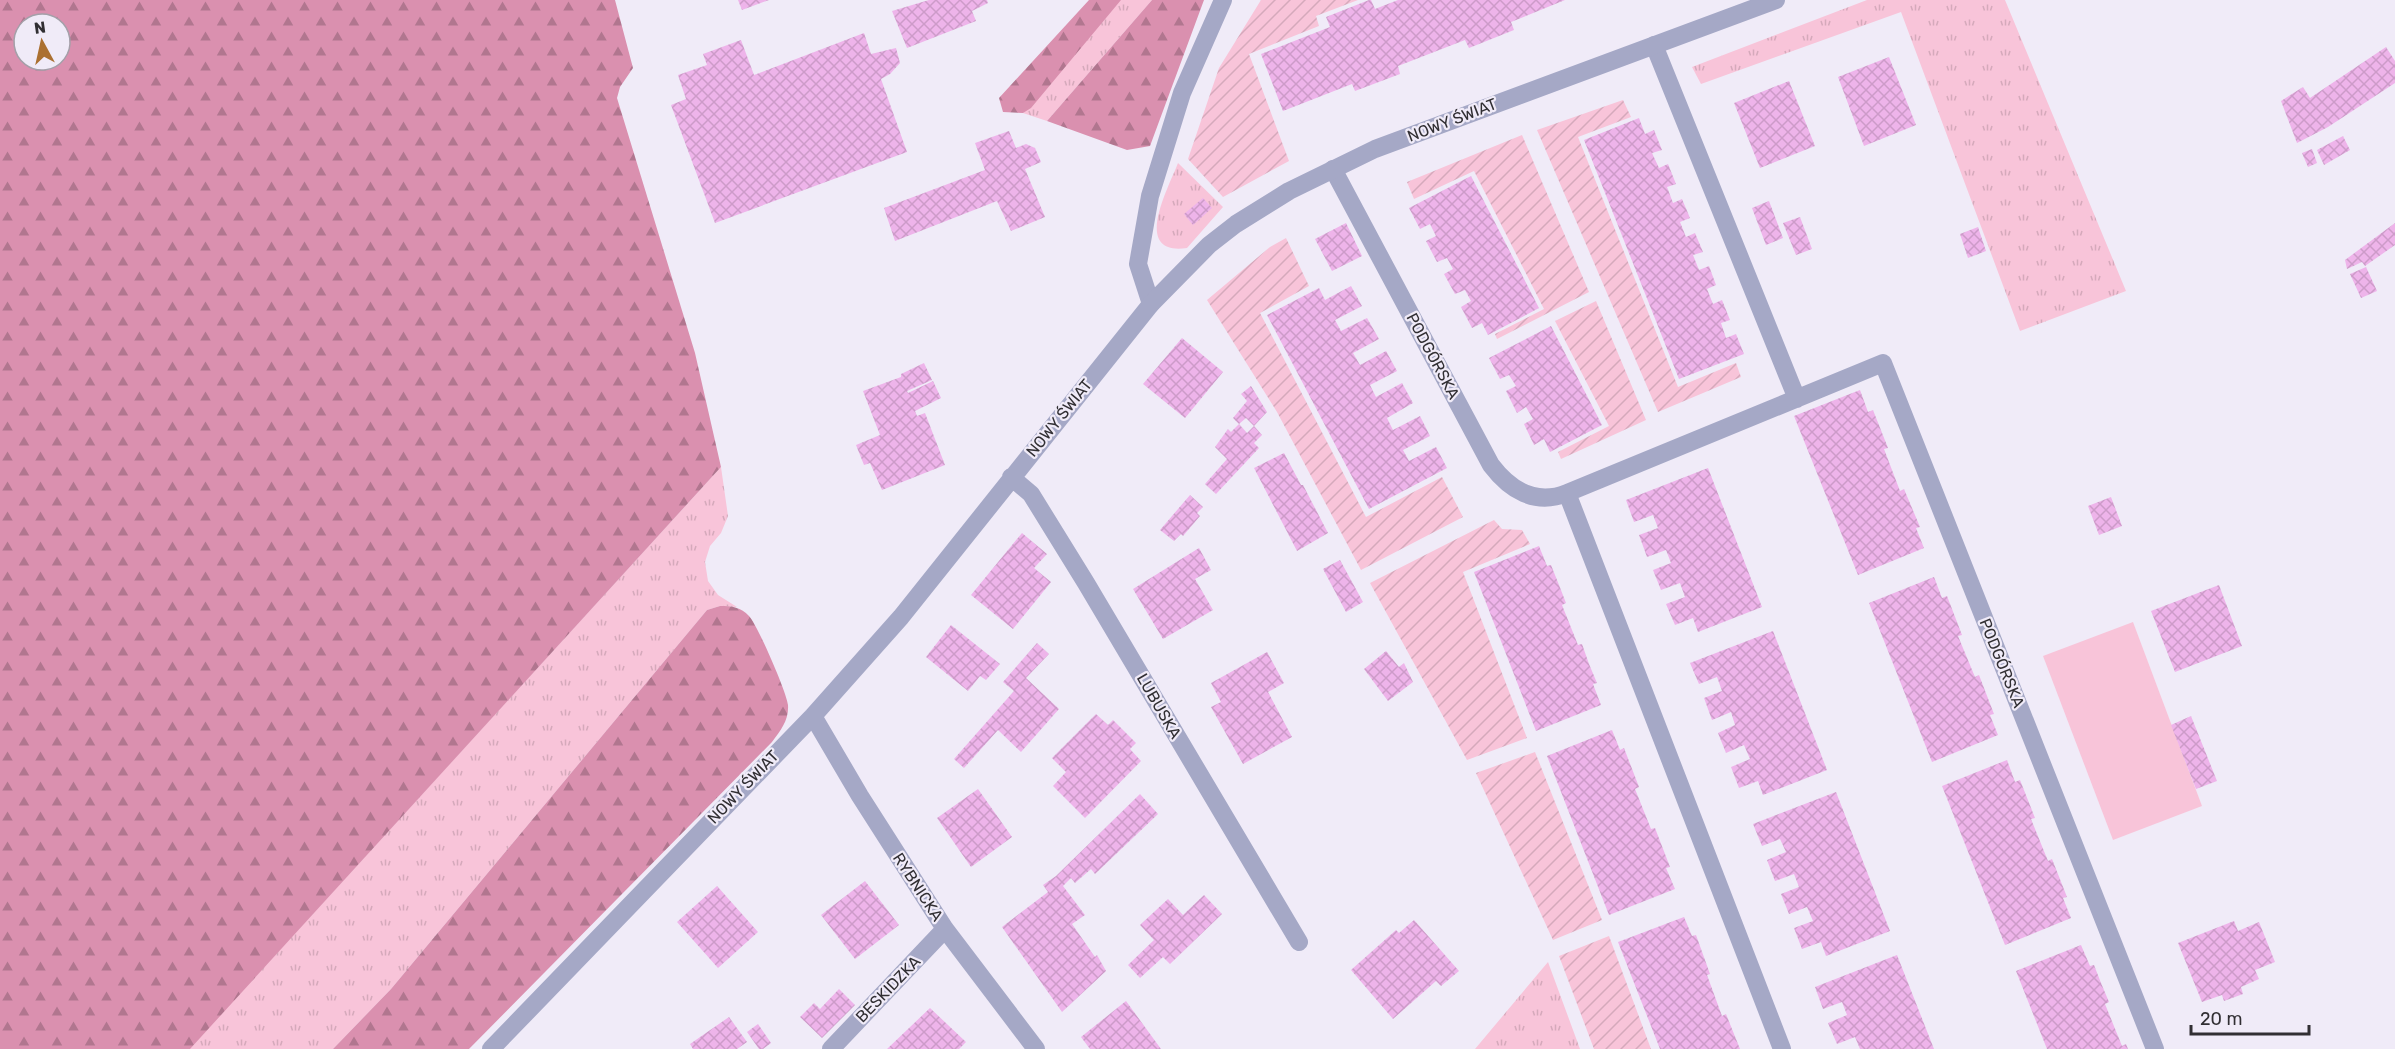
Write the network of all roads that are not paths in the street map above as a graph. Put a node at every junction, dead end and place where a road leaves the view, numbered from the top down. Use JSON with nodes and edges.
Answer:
{"nodes":[{"id":1,"x":1223,"y":0,"type":"edge"},
{"id":2,"x":1776,"y":0,"type":"edge"},
{"id":3,"x":1654,"y":45,"type":"junction"},
{"id":4,"x":1333,"y":169,"type":"junction"},
{"id":5,"x":1151,"y":304,"type":"junction"},
{"id":6,"x":1797,"y":399,"type":"junction"},
{"id":7,"x":1011,"y":477,"type":"junction"},
{"id":8,"x":1567,"y":493,"type":"junction"},
{"id":9,"x":813,"y":716,"type":"junction"},
{"id":10,"x":945,"y":929,"type":"junction"},
{"id":11,"x":1299,"y":942,"type":"dead end"},
{"id":12,"x":491,"y":1049,"type":"edge"},
{"id":13,"x":831,"y":1049,"type":"edge"},
{"id":14,"x":1035,"y":1049,"type":"edge"},
{"id":15,"x":1782,"y":1049,"type":"edge"},
{"id":16,"x":2155,"y":1049,"type":"edge"}],
"edges":[{"from":1,"to":5,"type":"street"},
{"from":2,"to":3,"type":"street","name":"NOWY ŚWIAT"},
{"from":3,"to":4,"type":"street","name":"NOWY ŚWIAT"},
{"from":3,"to":6,"type":"street"},
{"from":4,"to":5,"type":"street","name":"NOWY ŚWIAT"},
{"from":4,"to":8,"type":"street","name":"PODGÓRSKA"},
{"from":5,"to":7,"type":"street","name":"NOWY ŚWIAT"},
{"from":6,"to":8,"type":"street","name":"PODGÓRSKA"},
{"from":6,"to":16,"type":"street","name":"PODGÓRSKA"},
{"from":7,"to":9,"type":"street","name":"NOWY ŚWIAT"},
{"from":7,"to":11,"type":"street","name":"LUBUSKA"},
{"from":8,"to":15,"type":"street"},
{"from":9,"to":10,"type":"street","name":"RYBNICKA"},
{"from":9,"to":12,"type":"street","name":"NOWY ŚWIAT"},
{"from":10,"to":13,"type":"street","name":"BESKIDZKA"},
{"from":10,"to":14,"type":"street","name":"RYBNICKA"}]}
